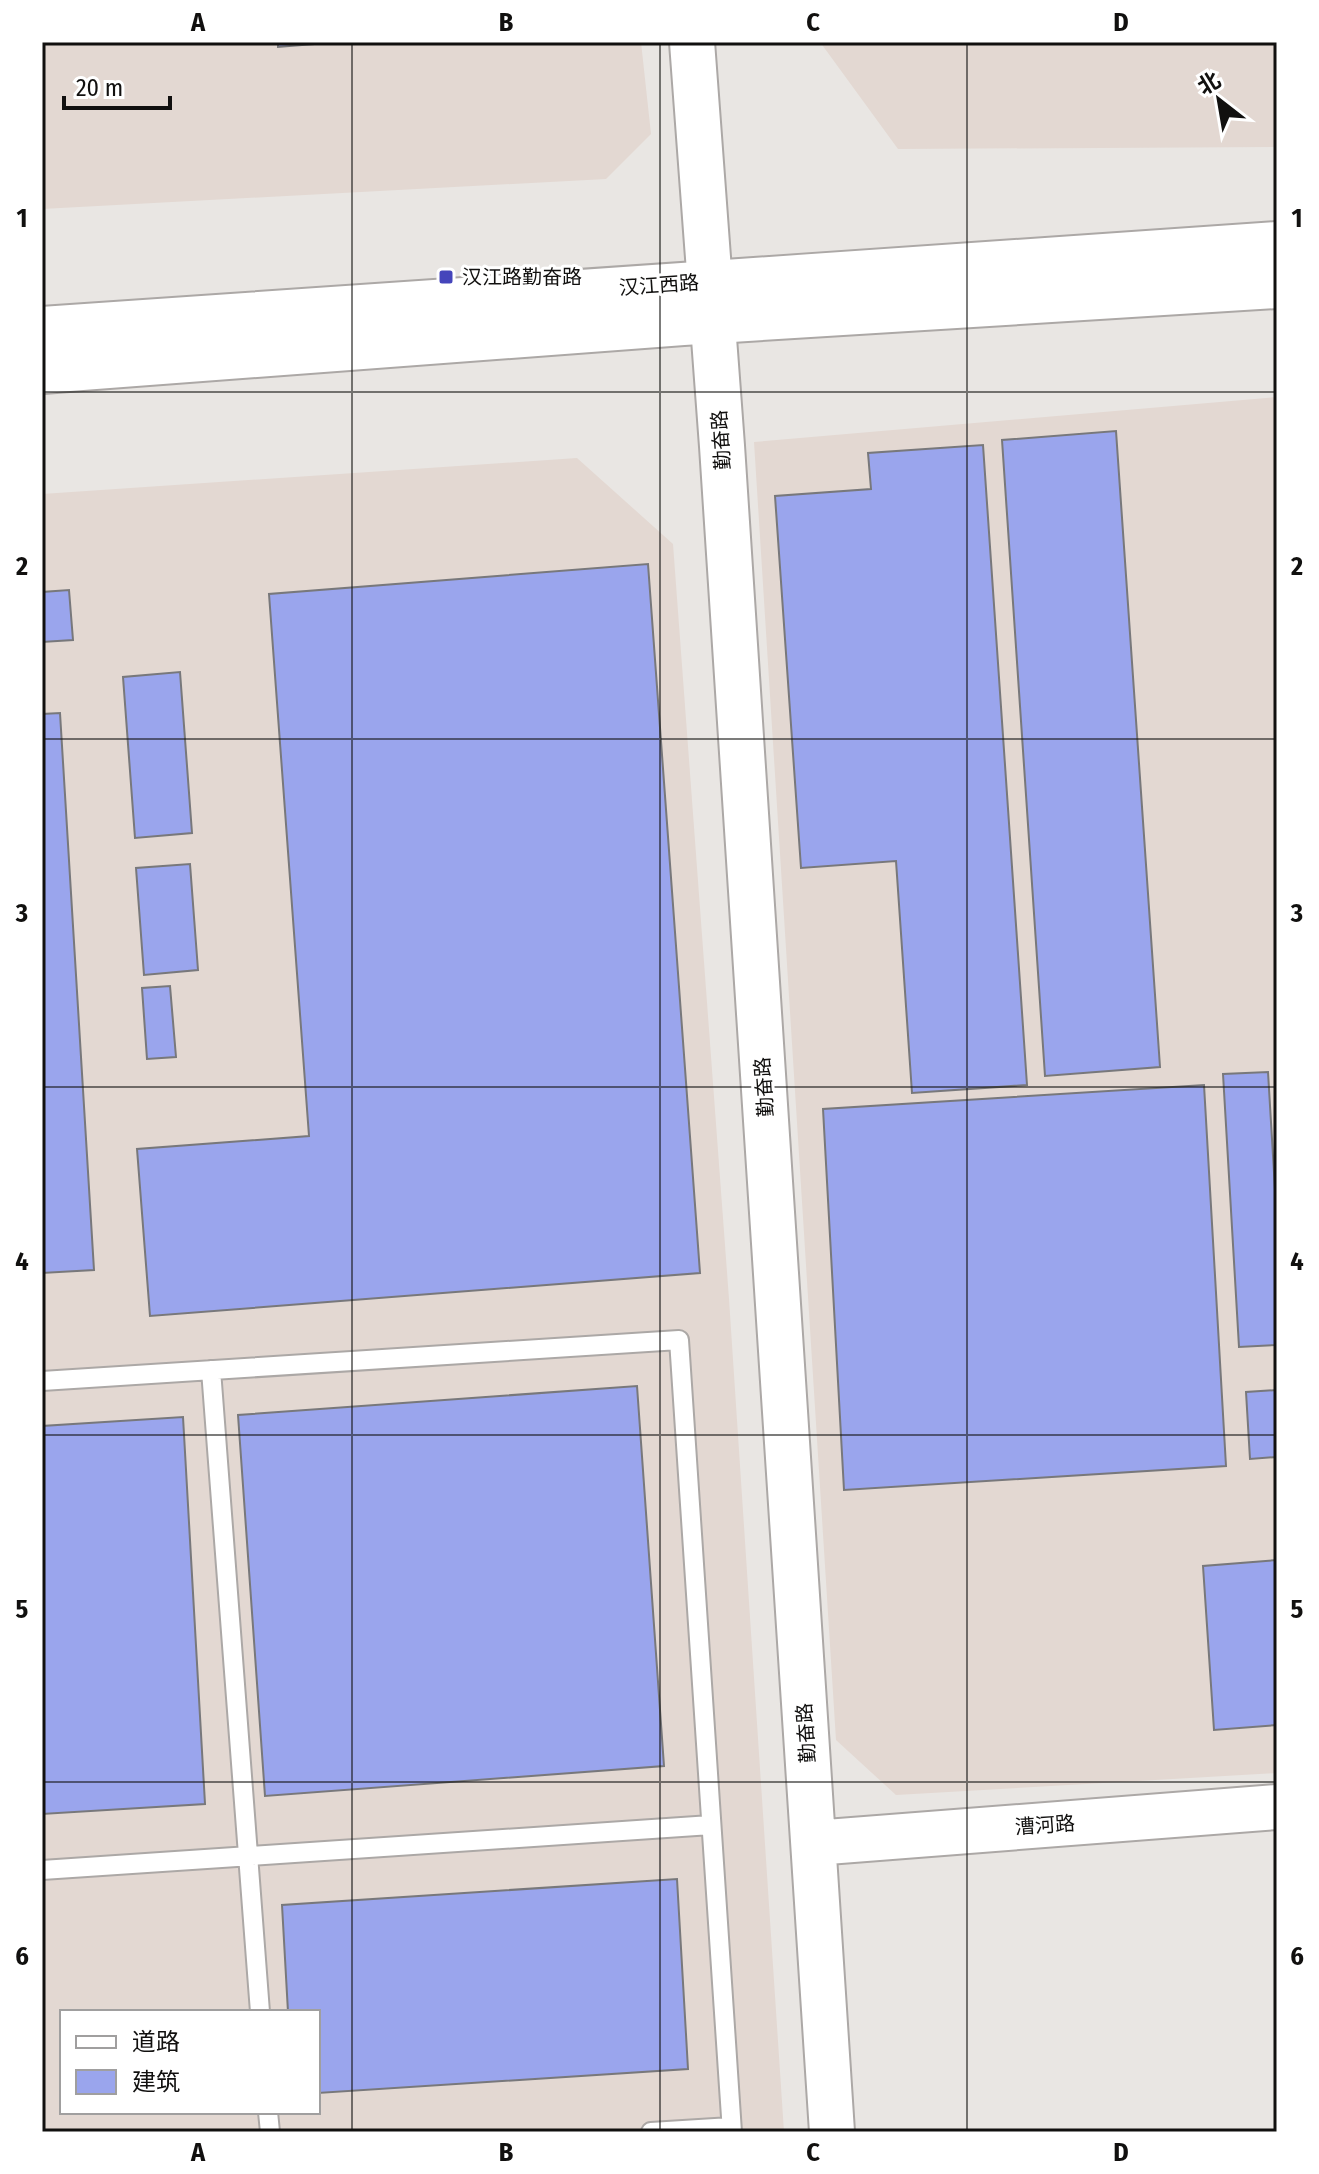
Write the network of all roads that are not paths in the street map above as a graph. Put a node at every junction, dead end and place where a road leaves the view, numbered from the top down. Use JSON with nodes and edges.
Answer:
{"nodes":[{"id":1,"x":692,"y":42,"type":"edge"},
{"id":2,"x":1277,"y":244,"type":"edge"},
{"id":3,"x":1277,"y":286,"type":"edge"},
{"id":4,"x":712,"y":302,"type":"junction"},
{"id":5,"x":42,"y":329,"type":"edge"},
{"id":6,"x":42,"y":371,"type":"edge"},
{"id":7,"x":211,"y":1370,"type":"junction"},
{"id":8,"x":42,"y":1381,"type":"edge"},
{"id":9,"x":1277,"y":1807,"type":"edge"},
{"id":10,"x":711,"y":1825,"type":"junction"},
{"id":11,"x":814,"y":1843,"type":"junction"},
{"id":12,"x":246,"y":1857,"type":"junction"},
{"id":13,"x":42,"y":1870,"type":"edge"},
{"id":14,"x":260,"y":2010,"type":"edge"},
{"id":15,"x":732,"y":2129,"type":"edge"},
{"id":16,"x":651,"y":2132,"type":"edge"},
{"id":17,"x":832,"y":2132,"type":"edge"}],
"edges":[{"from":1,"to":4,"type":"street","name":"勤奋路"},
{"from":2,"to":4,"type":"street","name":"汉江西路"},
{"from":3,"to":4,"type":"street","name":"汉江西路"},
{"from":4,"to":5,"type":"street","name":"汉江西路"},
{"from":4,"to":6,"type":"street","name":"汉江西路"},
{"from":4,"to":11,"type":"street","name":"勤奋路"},
{"from":7,"to":8,"type":"lane"},
{"from":7,"to":10,"type":"lane"},
{"from":7,"to":12,"type":"lane"},
{"from":9,"to":11,"type":"street","name":"漕河路"},
{"from":10,"to":12,"type":"lane"},
{"from":10,"to":15,"type":"lane"},
{"from":11,"to":17,"type":"street","name":"勤奋路"},
{"from":12,"to":13,"type":"lane"},
{"from":12,"to":14,"type":"lane"},
{"from":15,"to":16,"type":"lane"}]}
